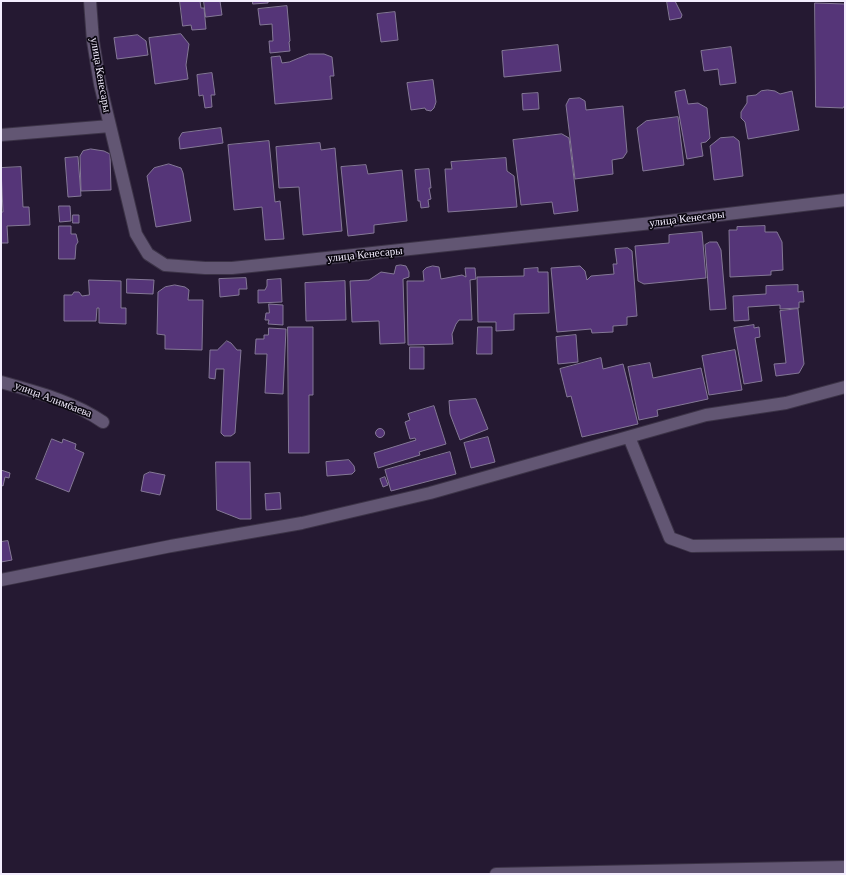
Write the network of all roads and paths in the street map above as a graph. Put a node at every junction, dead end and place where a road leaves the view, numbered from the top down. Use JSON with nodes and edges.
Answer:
{"nodes":[{"id":1,"x":90,"y":1,"type":"edge"},
{"id":2,"x":110,"y":126,"type":"junction"},
{"id":3,"x":1,"y":135,"type":"edge"},
{"id":4,"x":845,"y":200,"type":"edge"},
{"id":5,"x":1,"y":382,"type":"edge"},
{"id":6,"x":845,"y":387,"type":"edge"},
{"id":7,"x":103,"y":422,"type":"dead end"},
{"id":8,"x":629,"y":437,"type":"junction"},
{"id":9,"x":845,"y":544,"type":"edge"},
{"id":10,"x":1,"y":580,"type":"edge"},
{"id":11,"x":845,"y":868,"type":"edge"},
{"id":12,"x":496,"y":874,"type":"edge"}],
"edges":[{"from":1,"to":2,"type":"street","name":"улица Кенесары"},
{"from":2,"to":3,"type":"street"},
{"from":2,"to":4,"type":"street","name":"улица Кенесары"},
{"from":5,"to":7,"type":"street","name":"улица Алимбаева"},
{"from":6,"to":8,"type":"street"},
{"from":8,"to":9,"type":"street"},
{"from":8,"to":10,"type":"street"},
{"from":11,"to":12,"type":"street"}]}
